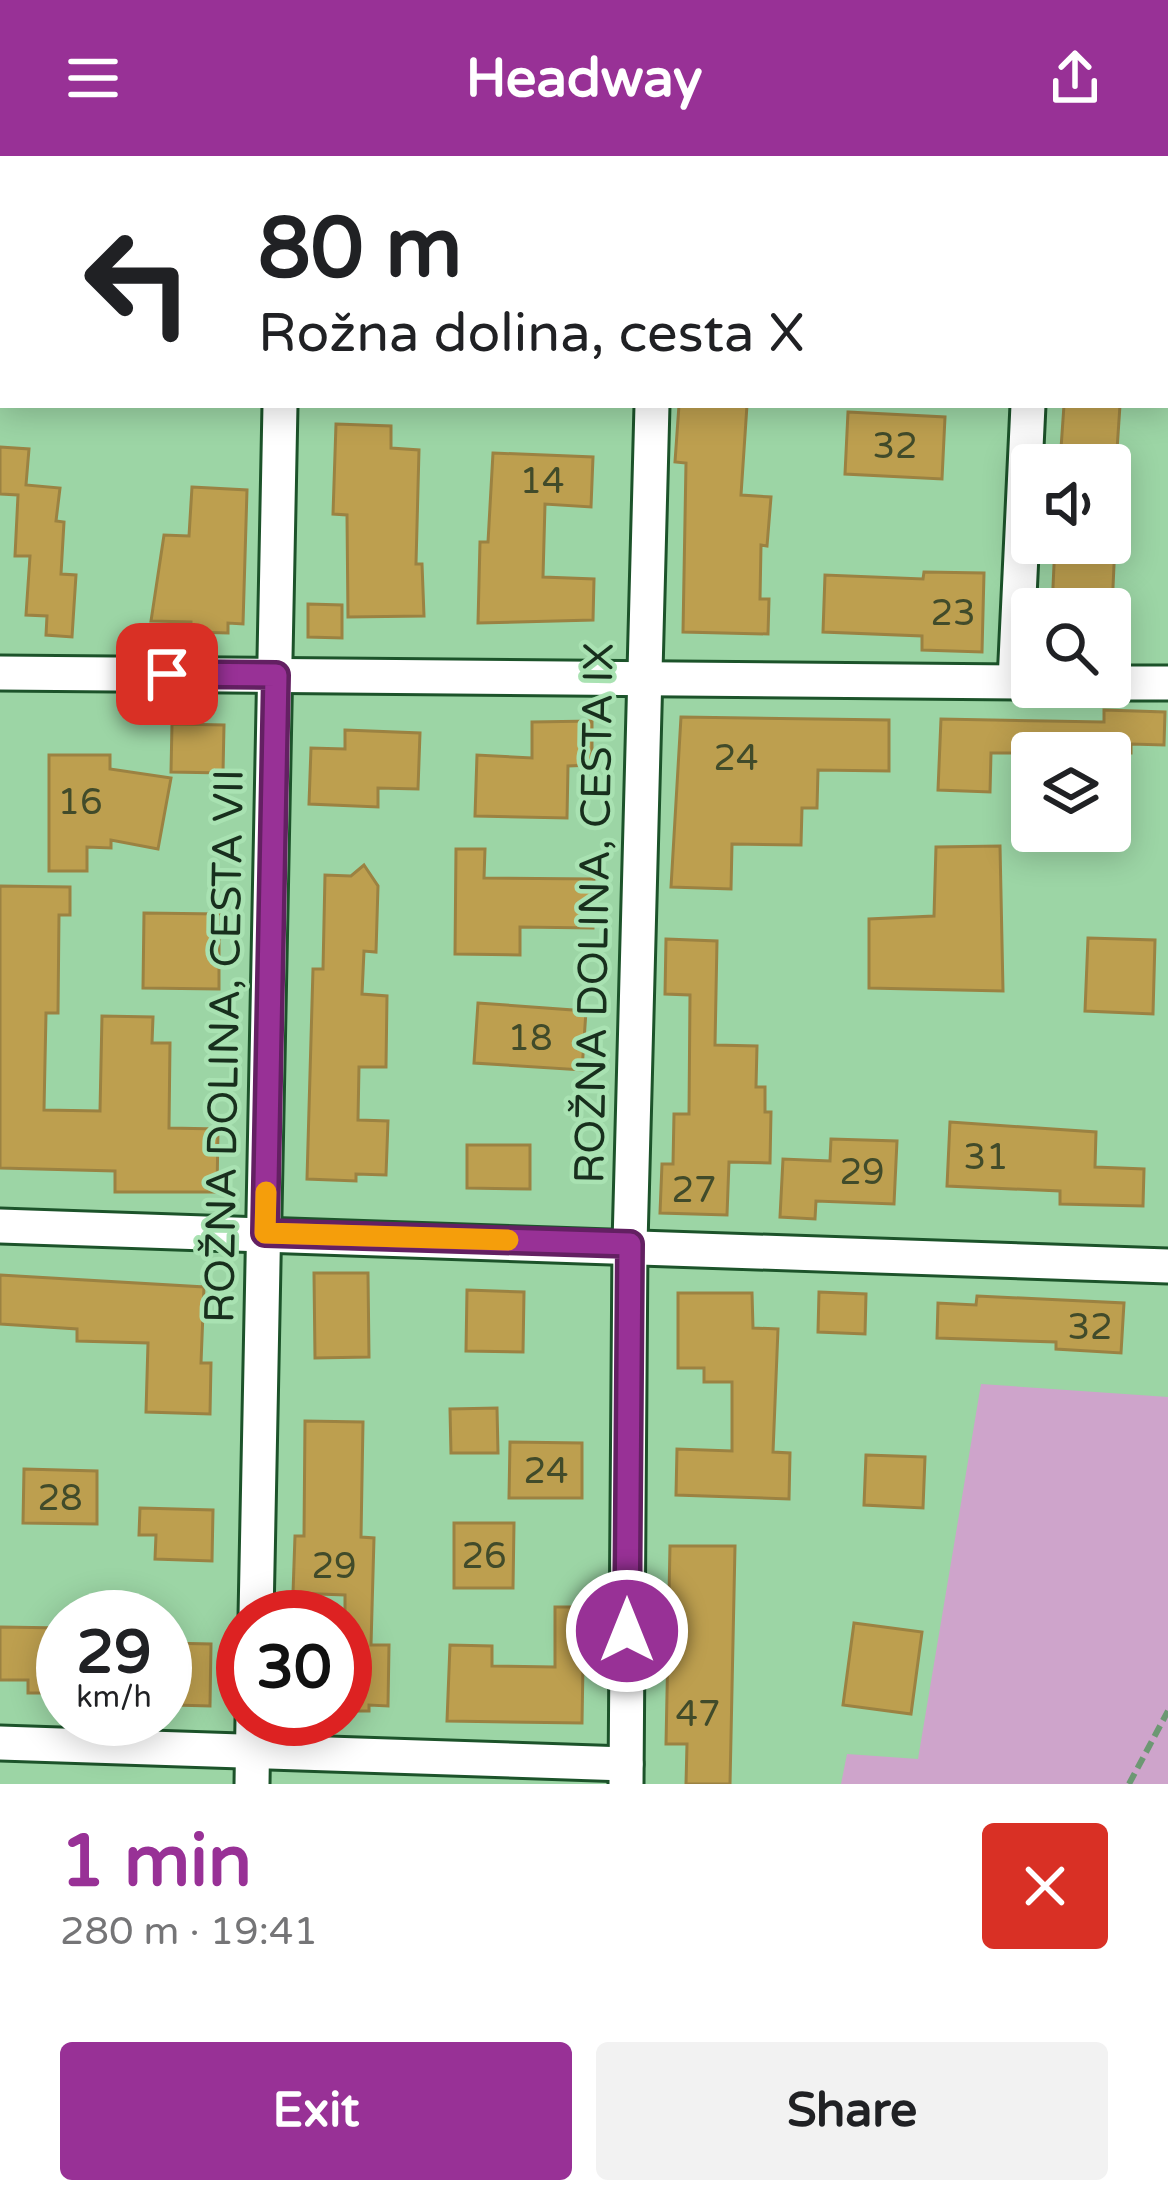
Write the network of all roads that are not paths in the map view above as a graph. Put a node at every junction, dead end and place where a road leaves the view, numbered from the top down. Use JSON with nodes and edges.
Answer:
{"nodes":[{"id":1,"x":280,"y":408,"type":"edge"},
{"id":2,"x":652,"y":408,"type":"edge"},
{"id":3,"x":1028,"y":408,"type":"edge"},
{"id":4,"x":1025,"y":588,"type":"edge"},
{"id":5,"x":0,"y":673,"type":"edge"},
{"id":6,"x":276,"y":675,"type":"junction"},
{"id":7,"x":644,"y":677,"type":"junction"},
{"id":8,"x":1011,"y":682,"type":"edge"},
{"id":9,"x":1131,"y":683,"type":"edge"},
{"id":10,"x":1168,"y":683,"type":"edge"},
{"id":11,"x":0,"y":1226,"type":"edge"},
{"id":12,"x":265,"y":1233,"type":"junction"},
{"id":13,"x":630,"y":1244,"type":"junction"},
{"id":14,"x":1168,"y":1266,"type":"edge"},
{"id":15,"x":257,"y":1590,"type":"edge"},
{"id":16,"x":0,"y":1743,"type":"edge"},
{"id":17,"x":253,"y":1751,"type":"edge"},
{"id":18,"x":626,"y":1774,"type":"edge"}],
"edges":[{"from":1,"to":6,"type":"street","name":"ROŽNA DOLINA, CESTA VII"},
{"from":2,"to":7,"type":"street","name":"ROŽNA DOLINA, CESTA IX"},
{"from":3,"to":4,"type":"street"},
{"from":5,"to":6,"type":"street"},
{"from":6,"to":7,"type":"street"},
{"from":6,"to":12,"type":"street","name":"ROŽNA DOLINA, CESTA VII"},
{"from":7,"to":8,"type":"street"},
{"from":7,"to":13,"type":"street","name":"ROŽNA DOLINA, CESTA IX"},
{"from":9,"to":10,"type":"street"},
{"from":11,"to":12,"type":"street"},
{"from":12,"to":13,"type":"street"},
{"from":12,"to":15,"type":"street","name":"ROŽNA DOLINA, CESTA VII"},
{"from":13,"to":14,"type":"street"},
{"from":13,"to":18,"type":"street","name":"ROŽNA DOLINA, CESTA IX"},
{"from":16,"to":17,"type":"street"},
{"from":17,"to":18,"type":"street"}]}
